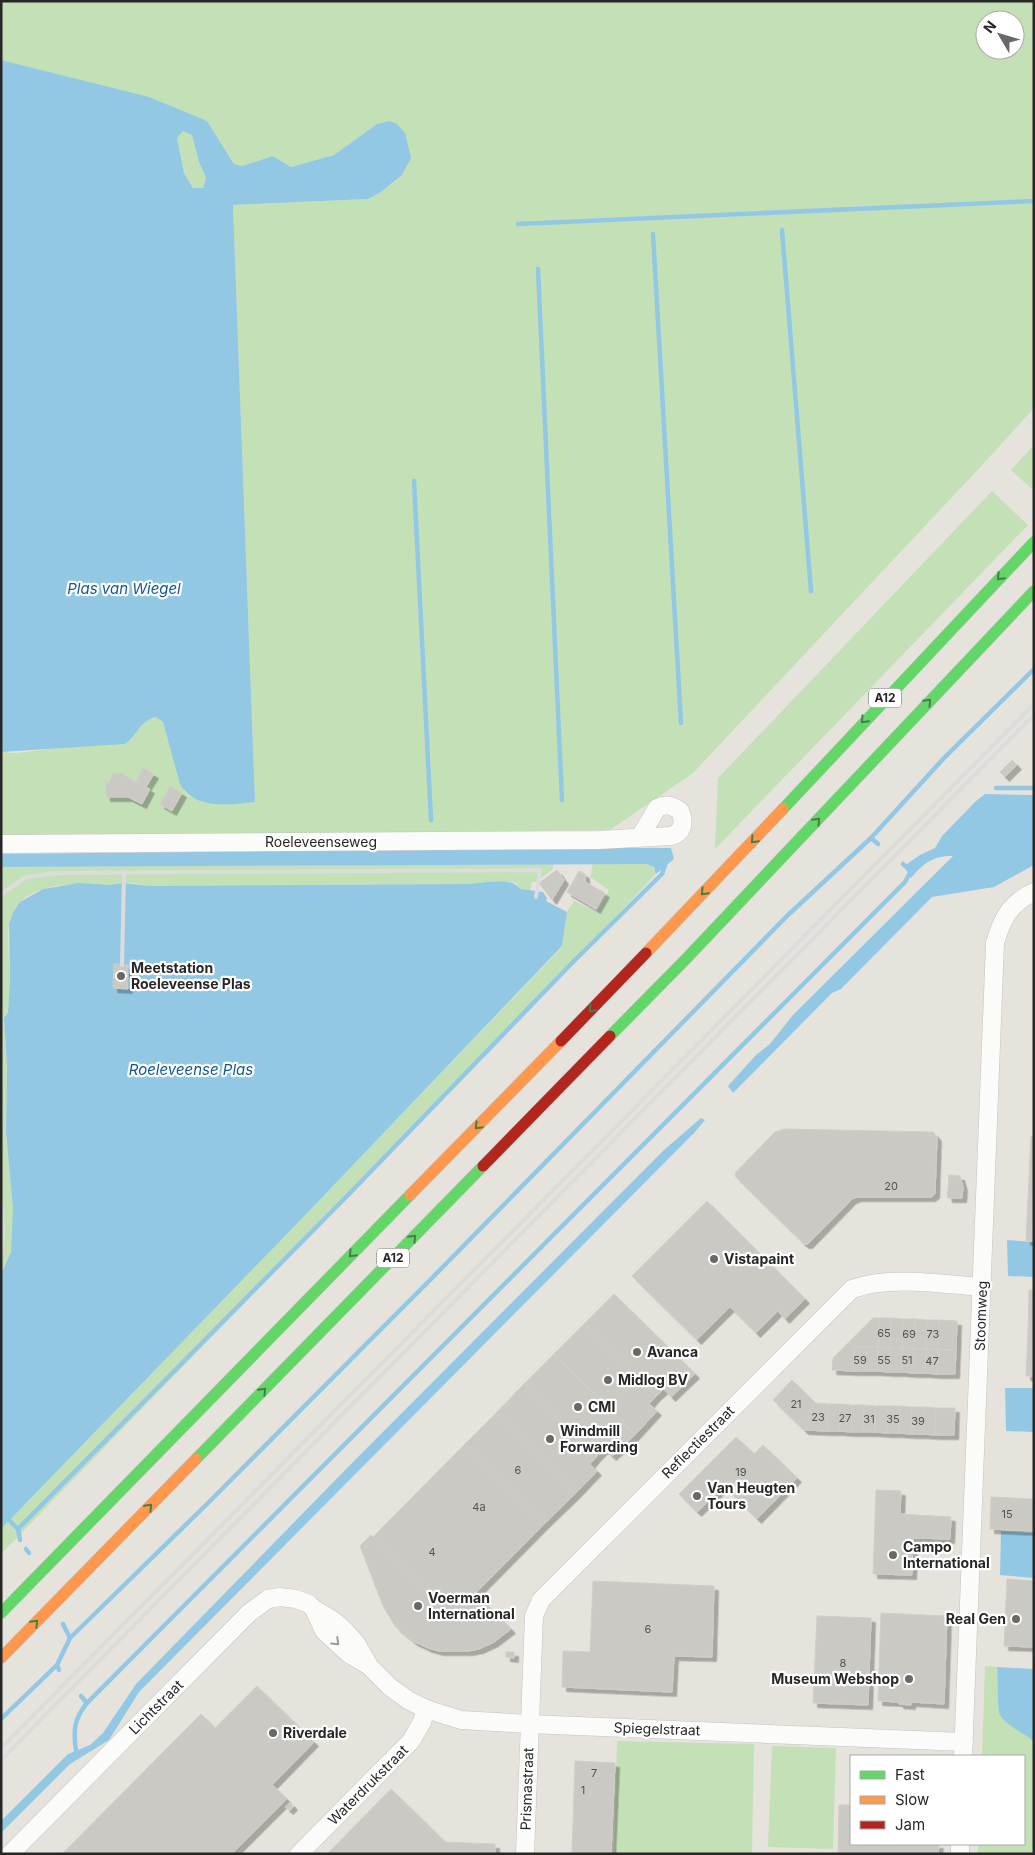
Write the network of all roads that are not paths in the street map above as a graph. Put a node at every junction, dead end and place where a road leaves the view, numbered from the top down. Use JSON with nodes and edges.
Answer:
{"nodes":[{"id":1,"x":1034,"y":542,"type":"edge"},
{"id":2,"x":1034,"y":591,"type":"edge"},
{"id":3,"x":640,"y":837,"type":"dead end"},
{"id":4,"x":1,"y":844,"type":"edge"},
{"id":5,"x":1034,"y":892,"type":"edge"},
{"id":6,"x":982,"y":1287,"type":"junction"},
{"id":7,"x":314,"y":1609,"type":"joint"},
{"id":8,"x":1,"y":1612,"type":"edge"},
{"id":9,"x":1,"y":1658,"type":"edge"},
{"id":10,"x":426,"y":1709,"type":"junction"},
{"id":11,"x":529,"y":1724,"type":"junction"},
{"id":12,"x":964,"y":1749,"type":"edge"},
{"id":13,"x":10,"y":1854,"type":"edge"},
{"id":14,"x":300,"y":1854,"type":"edge"},
{"id":15,"x":525,"y":1854,"type":"edge"}],
"edges":[{"from":1,"to":8,"type":"highway","number":"A12","one_way":true},
{"from":9,"to":2,"type":"highway","number":"A12","one_way":true},
{"from":3,"to":4,"type":"street","name":"Roeleveenseweg"},
{"from":5,"to":6,"type":"street","name":"Stoomweg"},
{"from":6,"to":11,"type":"street","name":"Reflectiestraat"},
{"from":6,"to":12,"type":"street","name":"Stoomweg"},
{"from":7,"to":10,"type":"street","name":"Spiegelstraat"},
{"from":7,"to":13,"type":"street","name":"Lichtstraat"},
{"from":10,"to":11,"type":"street","name":"Spiegelstraat"},
{"from":10,"to":14,"type":"street","name":"Waterdrukstraat"},
{"from":11,"to":12,"type":"street","name":"Spiegelstraat"},
{"from":11,"to":15,"type":"street","name":"Prismastraat"}]}
